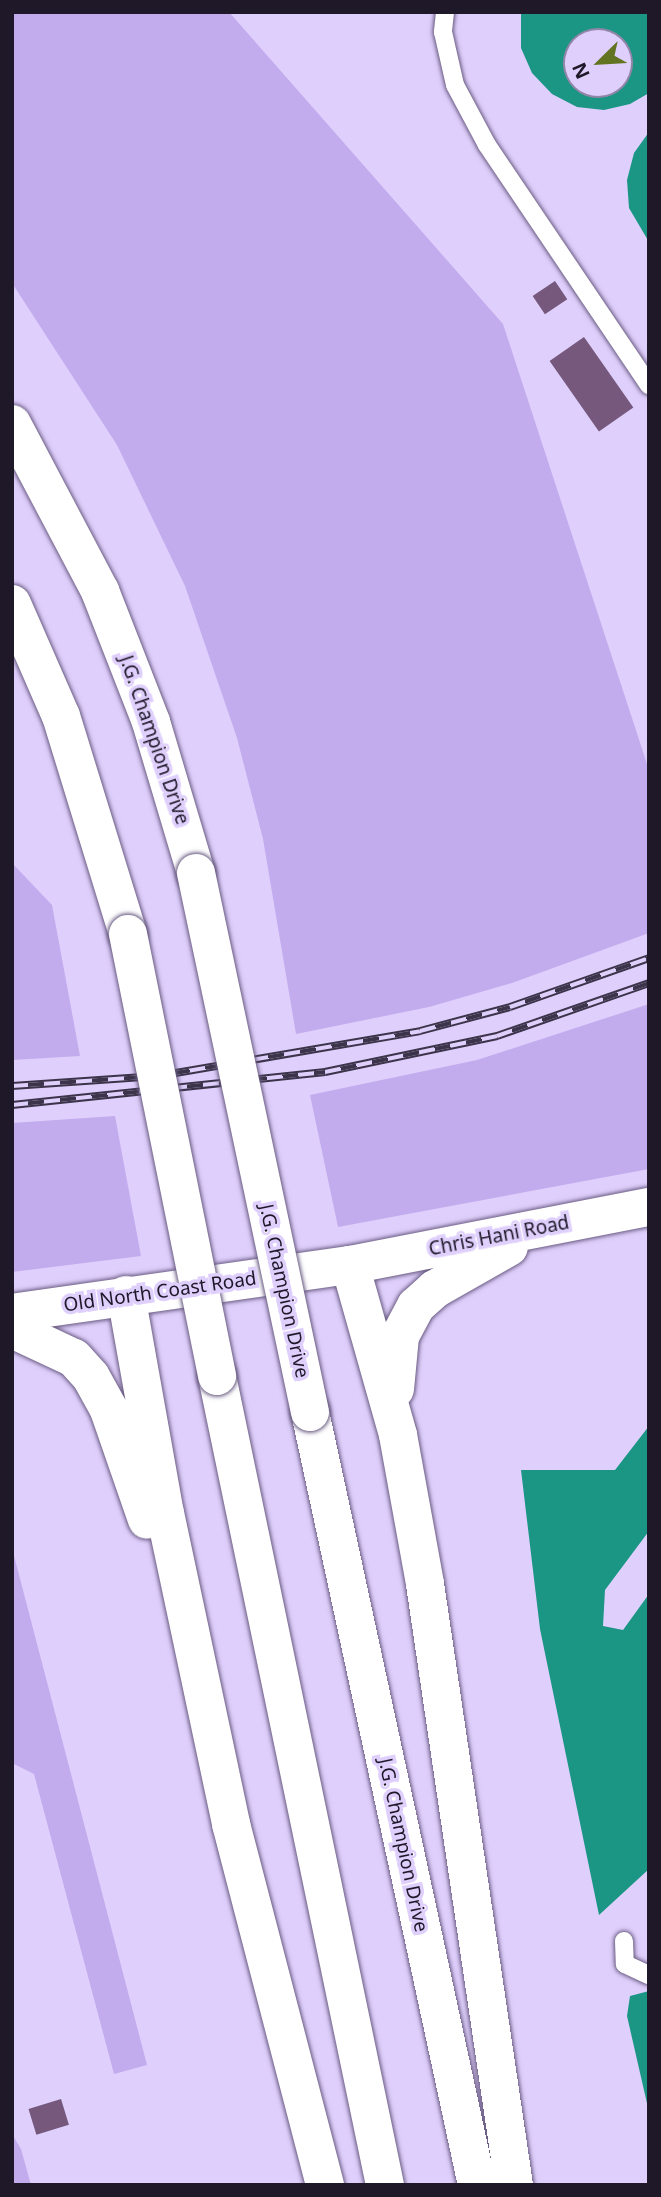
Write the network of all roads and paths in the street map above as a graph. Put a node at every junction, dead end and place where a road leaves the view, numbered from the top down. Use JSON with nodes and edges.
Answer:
{"nodes":[{"id":1,"x":445,"y":12,"type":"edge"},
{"id":2,"x":649,"y":385,"type":"edge"},
{"id":3,"x":12,"y":424,"type":"edge"},
{"id":4,"x":12,"y":604,"type":"edge"},
{"id":5,"x":649,"y":1208,"type":"edge"},
{"id":6,"x":545,"y":1227,"type":"junction"},
{"id":7,"x":350,"y":1265,"type":"junction"},
{"id":8,"x":126,"y":1295,"type":"junction"},
{"id":9,"x":12,"y":1313,"type":"edge"},
{"id":10,"x":12,"y":1329,"type":"edge"},
{"id":11,"x":398,"y":1435,"type":"junction"},
{"id":12,"x":187,"y":1616,"type":"junction"},
{"id":13,"x":624,"y":1941,"type":"dead end"},
{"id":14,"x":649,"y":1975,"type":"edge"},
{"id":15,"x":325,"y":2185,"type":"edge"},
{"id":16,"x":385,"y":2185,"type":"edge"},
{"id":17,"x":477,"y":2185,"type":"edge"},
{"id":18,"x":514,"y":2185,"type":"edge"}],
"edges":[{"from":1,"to":2,"type":"lane"},
{"from":3,"to":17,"type":"street","name":"J.G. Champion Drive","bridge":true},
{"from":4,"to":16,"type":"street","bridge":true},
{"from":5,"to":6,"type":"street","name":"Chris Hani Road"},
{"from":6,"to":7,"type":"street","name":"Chris Hani Road"},
{"from":6,"to":11,"type":"street"},
{"from":7,"to":8,"type":"street","name":"Old North Coast Road"},
{"from":7,"to":11,"type":"street"},
{"from":8,"to":9,"type":"street","name":"Old North Coast Road"},
{"from":8,"to":12,"type":"street"},
{"from":10,"to":12,"type":"street"},
{"from":11,"to":18,"type":"street"},
{"from":12,"to":15,"type":"street"},
{"from":13,"to":14,"type":"lane"}]}
